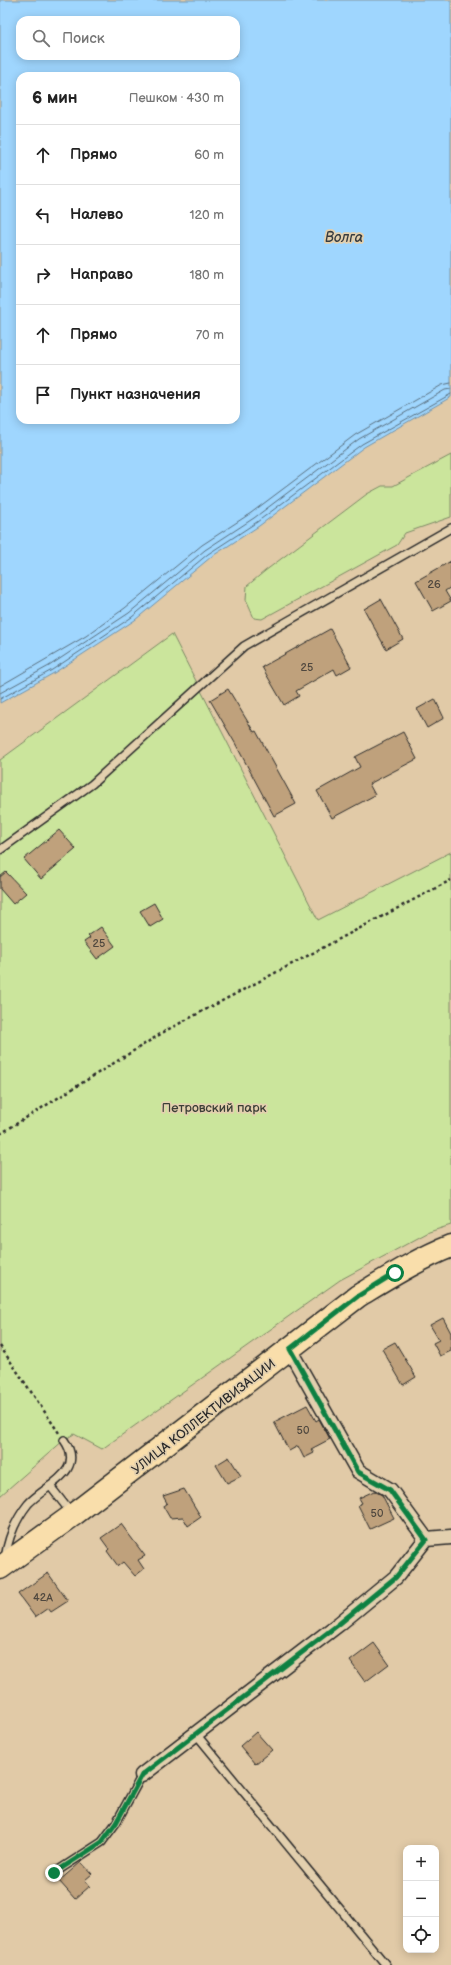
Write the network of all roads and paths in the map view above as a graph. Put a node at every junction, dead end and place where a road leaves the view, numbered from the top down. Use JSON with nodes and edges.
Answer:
{"nodes":[{"id":1,"x":451,"y":528,"type":"edge"},
{"id":2,"x":0,"y":850,"type":"edge"},
{"id":3,"x":451,"y":880,"type":"edge"},
{"id":4,"x":0,"y":1134,"type":"edge"},
{"id":5,"x":451,"y":1246,"type":"edge"},
{"id":6,"x":0,"y":1346,"type":"edge"},
{"id":7,"x":290,"y":1349,"type":"junction"},
{"id":8,"x":64,"y":1440,"type":"joint"},
{"id":9,"x":50,"y":1486,"type":"junction"},
{"id":10,"x":73,"y":1515,"type":"junction"},
{"id":11,"x":451,"y":1537,"type":"edge"},
{"id":12,"x":426,"y":1540,"type":"junction"},
{"id":13,"x":2,"y":1567,"type":"edge"},
{"id":14,"x":196,"y":1734,"type":"junction"},
{"id":15,"x":142,"y":1775,"type":"joint"},
{"id":16,"x":54,"y":1873,"type":"dead end"},
{"id":17,"x":386,"y":1965,"type":"edge"}],
"edges":[{"from":1,"to":2,"type":"lane"},
{"from":3,"to":4,"type":"path"},
{"from":5,"to":7,"type":"main road","name":"УЛИЦА КОЛЛЕКТИВИЗАЦИИ"},
{"from":6,"to":8,"type":"path"},
{"from":7,"to":10,"type":"main road","name":"УЛИЦА КОЛЛЕКТИВИЗАЦИИ"},
{"from":7,"to":12,"type":"street"},
{"from":8,"to":9,"type":"lane"},
{"from":9,"to":10,"type":"lane"},
{"from":9,"to":13,"type":"lane"},
{"from":10,"to":13,"type":"main road","name":"УЛИЦА КОЛЛЕКТИВИЗАЦИИ"},
{"from":11,"to":12,"type":"street"},
{"from":12,"to":14,"type":"street"},
{"from":14,"to":15,"type":"street"},
{"from":14,"to":17,"type":"lane"},
{"from":15,"to":16,"type":"lane"}]}
